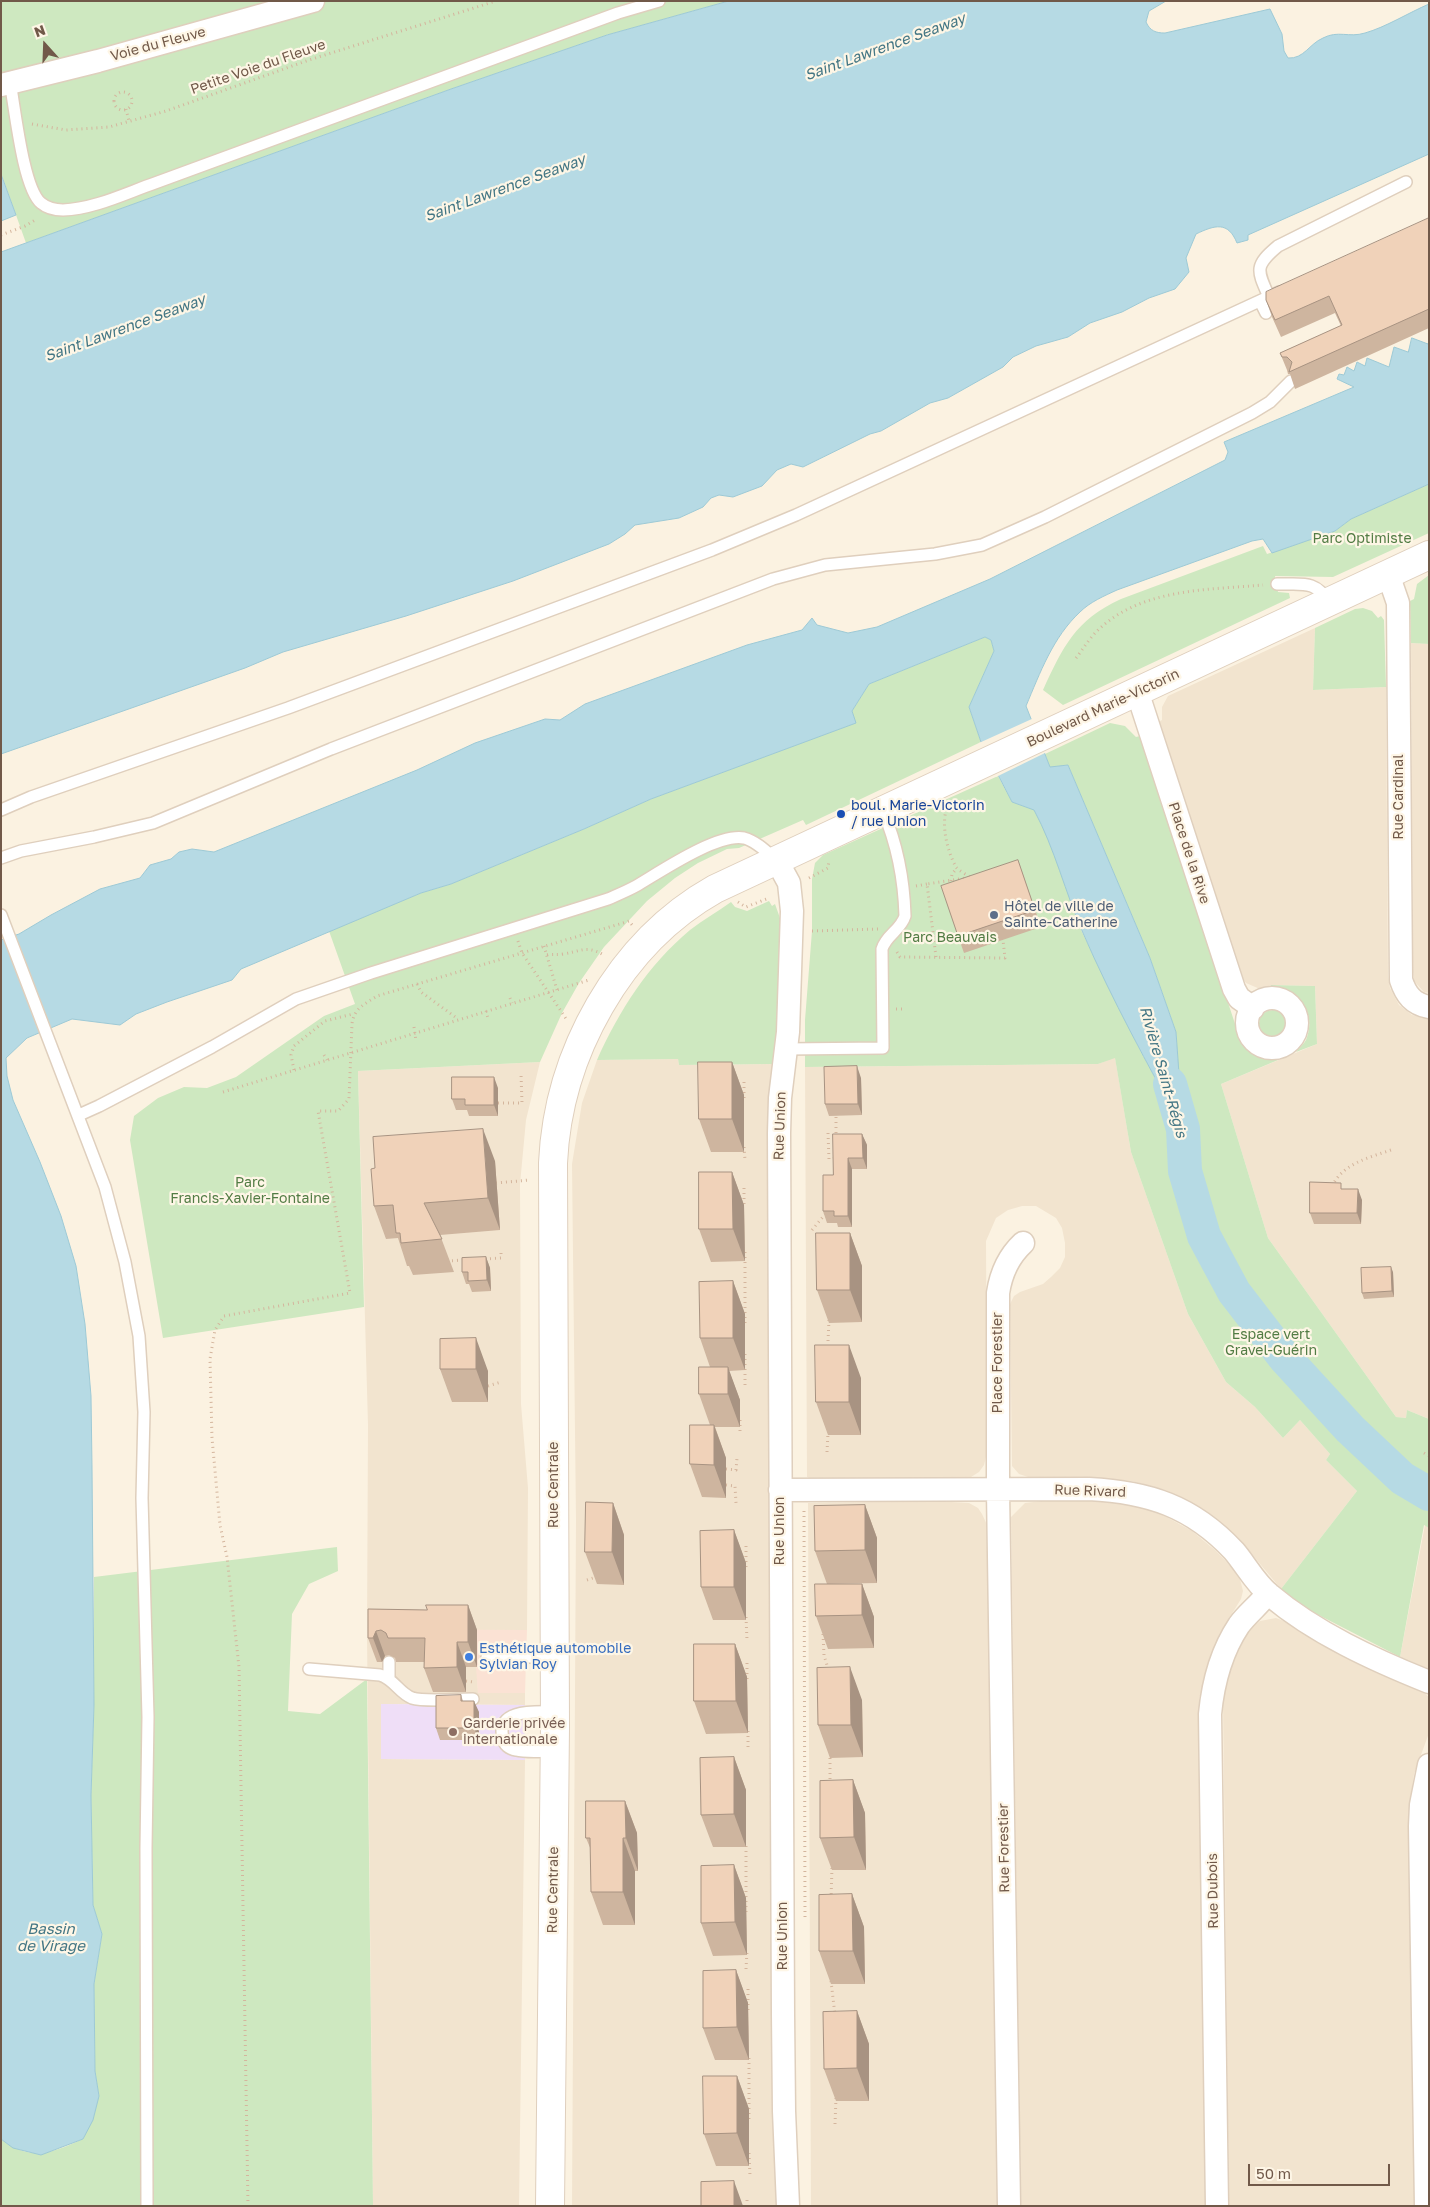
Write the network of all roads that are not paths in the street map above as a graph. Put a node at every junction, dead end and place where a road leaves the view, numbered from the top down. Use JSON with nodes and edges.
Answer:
{"nodes":[{"id":1,"x":313,"y":1,"type":"edge"},
{"id":2,"x":659,"y":1,"type":"edge"},
{"id":3,"x":4,"y":83,"type":"edge"},
{"id":4,"x":1406,"y":182,"type":"dead end"},
{"id":5,"x":1293,"y":286,"type":"edge"},
{"id":6,"x":1265,"y":299,"type":"junction"},
{"id":7,"x":1266,"y":313,"type":"edge"},
{"id":8,"x":1292,"y":381,"type":"edge"},
{"id":9,"x":1429,"y":555,"type":"edge"},
{"id":10,"x":1388,"y":574,"type":"junction"},
{"id":11,"x":1276,"y":584,"type":"road end"},
{"id":12,"x":1328,"y":602,"type":"junction"},
{"id":13,"x":1137,"y":692,"type":"junction"},
{"id":14,"x":1,"y":810,"type":"edge"},
{"id":15,"x":882,"y":811,"type":"junction"},
{"id":16,"x":1,"y":858,"type":"edge"},
{"id":17,"x":777,"y":861,"type":"junction"},
{"id":18,"x":1,"y":915,"type":"edge"},
{"id":19,"x":1429,"y":1007,"type":"edge"},
{"id":20,"x":1253,"y":1008,"type":"dead end"},
{"id":21,"x":786,"y":1049,"type":"junction"},
{"id":22,"x":79,"y":1115,"type":"junction"},
{"id":23,"x":1023,"y":1243,"type":"dead end"},
{"id":24,"x":780,"y":1490,"type":"junction"},
{"id":25,"x":998,"y":1491,"type":"junction"},
{"id":26,"x":1268,"y":1593,"type":"junction"},
{"id":27,"x":487,"y":1658,"type":"dead end"},
{"id":28,"x":554,"y":1658,"type":"junction"},
{"id":29,"x":389,"y":1662,"type":"dead end"},
{"id":30,"x":309,"y":1669,"type":"dead end"},
{"id":31,"x":389,"y":1678,"type":"junction"},
{"id":32,"x":1429,"y":1682,"type":"edge"},
{"id":33,"x":472,"y":1699,"type":"edge"},
{"id":34,"x":555,"y":1712,"type":"junction"},
{"id":35,"x":555,"y":1751,"type":"junction"},
{"id":36,"x":1429,"y":1766,"type":"edge"},
{"id":37,"x":1425,"y":1924,"type":"edge"},
{"id":38,"x":147,"y":2206,"type":"edge"},
{"id":39,"x":550,"y":2206,"type":"edge"},
{"id":40,"x":788,"y":2206,"type":"edge"},
{"id":41,"x":1009,"y":2206,"type":"edge"},
{"id":42,"x":1217,"y":2206,"type":"edge"},
{"id":43,"x":1426,"y":2206,"type":"edge"}],
"edges":[{"from":1,"to":3,"type":"street","name":"Voie du Fleuve"},
{"from":2,"to":3,"type":"lane"},
{"from":4,"to":6,"type":"lane"},
{"from":5,"to":6,"type":"lane"},
{"from":6,"to":7,"type":"lane"},
{"from":6,"to":14,"type":"lane"},
{"from":8,"to":16,"type":"lane"},
{"from":9,"to":10,"type":"street","name":"Boulevard Marie-Victorin"},
{"from":10,"to":12,"type":"street","name":"Boulevard Marie-Victorin"},
{"from":10,"to":19,"type":"street","name":"Rue Cardinal"},
{"from":11,"to":12,"type":"lane"},
{"from":12,"to":13,"type":"street","name":"Boulevard Marie-Victorin"},
{"from":13,"to":15,"type":"street","name":"Boulevard Marie-Victorin"},
{"from":13,"to":20,"type":"street","name":"Place de la Rive"},
{"from":15,"to":17,"type":"street","name":"Boulevard Marie-Victorin"},
{"from":15,"to":21,"type":"lane"},
{"from":17,"to":21,"type":"street","name":"Rue Union"},
{"from":17,"to":22,"type":"lane"},
{"from":17,"to":28,"type":"street","name":"Rue Centrale"},
{"from":18,"to":22,"type":"lane"},
{"from":21,"to":24,"type":"street","name":"Rue Union"},
{"from":22,"to":38,"type":"lane"},
{"from":23,"to":25,"type":"street","name":"Place Forestier"},
{"from":24,"to":25,"type":"street","name":"Rue Rivard"},
{"from":24,"to":40,"type":"street","name":"Rue Union"},
{"from":25,"to":26,"type":"street","name":"Rue Rivard"},
{"from":25,"to":41,"type":"street","name":"Rue Forestier"},
{"from":26,"to":32,"type":"street","name":"Rue Rivard"},
{"from":26,"to":42,"type":"street","name":"Rue Dubois"},
{"from":27,"to":28,"type":"lane"},
{"from":28,"to":34,"type":"street","name":"Rue Centrale"},
{"from":29,"to":31,"type":"lane"},
{"from":30,"to":31,"type":"lane"},
{"from":31,"to":33,"type":"lane"},
{"from":34,"to":35,"type":"street","name":"Rue Centrale"},
{"from":34,"to":35,"type":"lane"},
{"from":35,"to":39,"type":"street","name":"Rue Centrale"},
{"from":36,"to":37,"type":"street"},
{"from":37,"to":43,"type":"street"}]}
